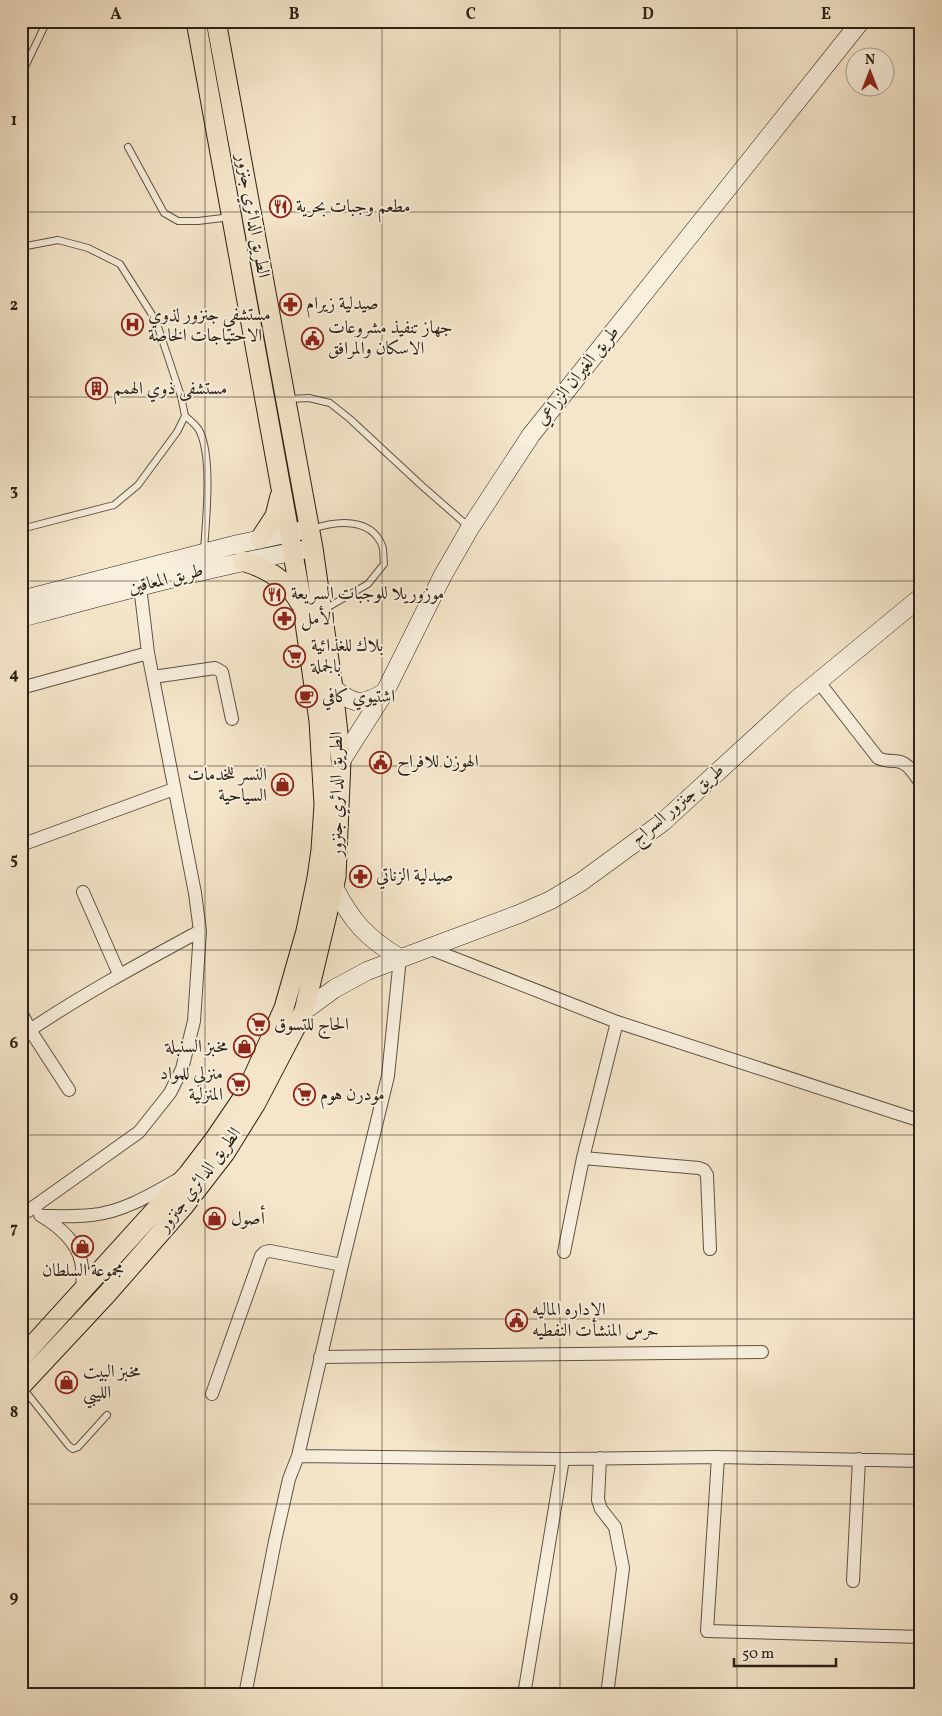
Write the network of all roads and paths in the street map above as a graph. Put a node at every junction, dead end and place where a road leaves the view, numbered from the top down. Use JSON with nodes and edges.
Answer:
{"nodes":[{"id":1,"x":47,"y":21,"type":"edge"},
{"id":2,"x":196,"y":21,"type":"edge"},
{"id":3,"x":216,"y":21,"type":"edge"},
{"id":4,"x":861,"y":21,"type":"edge"},
{"id":5,"x":24,"y":70,"type":"dead end"},
{"id":6,"x":128,"y":147,"type":"dead end"},
{"id":7,"x":232,"y":217,"type":"junction"},
{"id":8,"x":21,"y":247,"type":"edge"},
{"id":9,"x":286,"y":400,"type":"junction"},
{"id":10,"x":185,"y":416,"type":"junction"},
{"id":11,"x":281,"y":490,"type":"junction"},
{"id":12,"x":470,"y":528,"type":"junction"},
{"id":13,"x":21,"y":529,"type":"edge"},
{"id":14,"x":309,"y":529,"type":"junction"},
{"id":15,"x":260,"y":539,"type":"junction"},
{"id":16,"x":291,"y":542,"type":"junction"},
{"id":17,"x":313,"y":548,"type":"junction"},
{"id":18,"x":204,"y":553,"type":"junction"},
{"id":19,"x":242,"y":561,"type":"junction"},
{"id":20,"x":140,"y":586,"type":"junction"},
{"id":21,"x":921,"y":597,"type":"edge"},
{"id":22,"x":21,"y":600,"type":"edge"},
{"id":23,"x":304,"y":608,"type":"junction"},
{"id":24,"x":322,"y":611,"type":"junction"},
{"id":25,"x":21,"y":618,"type":"edge"},
{"id":26,"x":148,"y":653,"type":"junction"},
{"id":27,"x":153,"y":677,"type":"junction"},
{"id":28,"x":818,"y":681,"type":"junction"},
{"id":29,"x":21,"y":688,"type":"edge"},
{"id":30,"x":333,"y":688,"type":"junction"},
{"id":31,"x":385,"y":692,"type":"junction"},
{"id":32,"x":232,"y":718,"type":"dead end"},
{"id":33,"x":341,"y":761,"type":"junction"},
{"id":34,"x":921,"y":783,"type":"edge"},
{"id":35,"x":174,"y":789,"type":"junction"},
{"id":36,"x":21,"y":845,"type":"edge"},
{"id":37,"x":334,"y":887,"type":"junction"},
{"id":38,"x":82,"y":892,"type":"dead end"},
{"id":39,"x":200,"y":931,"type":"junction"},
{"id":40,"x":428,"y":948,"type":"junction"},
{"id":41,"x":400,"y":958,"type":"junction"},
{"id":42,"x":119,"y":974,"type":"junction"},
{"id":43,"x":304,"y":1011,"type":"junction"},
{"id":44,"x":21,"y":1012,"type":"edge"},
{"id":45,"x":617,"y":1022,"type":"junction"},
{"id":46,"x":26,"y":1033,"type":"edge"},
{"id":47,"x":69,"y":1090,"type":"dead end"},
{"id":48,"x":921,"y":1121,"type":"edge"},
{"id":49,"x":583,"y":1158,"type":"junction"},
{"id":50,"x":188,"y":1174,"type":"junction"},
{"id":51,"x":24,"y":1213,"type":"edge"},
{"id":52,"x":42,"y":1216,"type":"junction"},
{"id":53,"x":710,"y":1249,"type":"dead end"},
{"id":54,"x":564,"y":1252,"type":"dead end"},
{"id":55,"x":342,"y":1265,"type":"junction"},
{"id":56,"x":83,"y":1289,"type":"junction"},
{"id":57,"x":762,"y":1352,"type":"dead end"},
{"id":58,"x":21,"y":1358,"type":"edge"},
{"id":59,"x":320,"y":1358,"type":"junction"},
{"id":60,"x":21,"y":1386,"type":"edge"},
{"id":61,"x":212,"y":1394,"type":"dead end"},
{"id":62,"x":107,"y":1415,"type":"dead end"},
{"id":63,"x":298,"y":1456,"type":"junction"},
{"id":64,"x":718,"y":1457,"type":"junction"},
{"id":65,"x":600,"y":1458,"type":"junction"},
{"id":66,"x":562,"y":1460,"type":"junction"},
{"id":67,"x":859,"y":1460,"type":"junction"},
{"id":68,"x":921,"y":1461,"type":"edge"},
{"id":69,"x":853,"y":1581,"type":"dead end"},
{"id":70,"x":921,"y":1637,"type":"edge"},
{"id":71,"x":245,"y":1695,"type":"edge"},
{"id":72,"x":524,"y":1695,"type":"edge"},
{"id":73,"x":607,"y":1695,"type":"edge"}],
"edges":[{"from":1,"to":5,"type":"lane"},
{"from":2,"to":7,"type":"main road","name":"الطريق الدائري جنزور"},
{"from":3,"to":9,"type":"main road","name":"الطريق الدائري جنزور"},
{"from":4,"to":12,"type":"street","name":"طريق الغيران الزراعي"},
{"from":6,"to":7,"type":"lane"},
{"from":7,"to":11,"type":"main road","name":"الطريق الدائري جنزور"},
{"from":8,"to":10,"type":"lane"},
{"from":9,"to":12,"type":"lane"},
{"from":9,"to":14,"type":"main road","name":"الطريق الدائري جنزور"},
{"from":10,"to":13,"type":"lane"},
{"from":10,"to":18,"type":"lane"},
{"from":11,"to":15,"type":"main road"},
{"from":11,"to":16,"type":"main road","name":"الطريق الدائري جنزور"},
{"from":12,"to":31,"type":"street","name":"طريق الغيران الزراعي"},
{"from":14,"to":16,"type":"street","name":"طريق المعاقين"},
{"from":14,"to":17,"type":"main road","name":"الطريق الدائري جنزور"},
{"from":14,"to":24,"type":"lane"},
{"from":15,"to":16,"type":"street","name":"طريق المعاقين"},
{"from":15,"to":18,"type":"street","name":"طريق المعاقين"},
{"from":16,"to":17,"type":"street","name":"طريق المعاقين"},
{"from":16,"to":19,"type":"street","name":"طريق المعاقين"},
{"from":16,"to":23,"type":"main road","name":"الطريق الدائري جنزور"},
{"from":17,"to":24,"type":"main road","name":"الطريق الدائري جنزور"},
{"from":18,"to":22,"type":"street","name":"طريق المعاقين"},
{"from":19,"to":20,"type":"street","name":"طريق المعاقين"},
{"from":19,"to":23,"type":"main road"},
{"from":20,"to":25,"type":"street","name":"طريق المعاقين"},
{"from":20,"to":26,"type":"street"},
{"from":21,"to":28,"type":"street","name":"طريق جنزور السراج"},
{"from":23,"to":50,"type":"main road","name":"الطريق الدائري جنزور"},
{"from":24,"to":30,"type":"main road","name":"الطريق الدائري جنزور"},
{"from":26,"to":27,"type":"street"},
{"from":26,"to":29,"type":"street"},
{"from":27,"to":32,"type":"street"},
{"from":27,"to":35,"type":"street"},
{"from":28,"to":34,"type":"street"},
{"from":28,"to":40,"type":"street","name":"طريق جنزور السراج"},
{"from":30,"to":31,"type":"street"},
{"from":30,"to":33,"type":"main road","name":"الطريق الدائري جنزور"},
{"from":31,"to":33,"type":"street","name":"طريق الغيران الزراعي"},
{"from":33,"to":37,"type":"main road","name":"الطريق الدائري جنزور"},
{"from":35,"to":36,"type":"street"},
{"from":35,"to":39,"type":"street"},
{"from":37,"to":41,"type":"street"},
{"from":37,"to":43,"type":"main road","name":"الطريق الدائري جنزور"},
{"from":38,"to":42,"type":"street"},
{"from":39,"to":42,"type":"street"},
{"from":39,"to":51,"type":"street"},
{"from":40,"to":41,"type":"street","name":"طريق جنزور السراج"},
{"from":40,"to":45,"type":"street"},
{"from":41,"to":43,"type":"street","name":"طريق جنزور السراج"},
{"from":41,"to":55,"type":"street"},
{"from":42,"to":46,"type":"street"},
{"from":43,"to":60,"type":"main road","name":"الطريق الدائري جنزور"},
{"from":44,"to":46,"type":"street"},
{"from":45,"to":48,"type":"street"},
{"from":45,"to":49,"type":"street"},
{"from":46,"to":47,"type":"street"},
{"from":49,"to":53,"type":"street"},
{"from":49,"to":54,"type":"street"},
{"from":50,"to":52,"type":"street"},
{"from":50,"to":56,"type":"main road","name":"الطريق الدائري جنزور"},
{"from":51,"to":52,"type":"street"},
{"from":52,"to":56,"type":"street"},
{"from":55,"to":59,"type":"street"},
{"from":55,"to":61,"type":"street"},
{"from":56,"to":58,"type":"main road","name":"الطريق الدائري جنزور"},
{"from":57,"to":59,"type":"street"},
{"from":59,"to":63,"type":"street"},
{"from":60,"to":62,"type":"lane"},
{"from":63,"to":66,"type":"street"},
{"from":63,"to":71,"type":"street"},
{"from":64,"to":65,"type":"street"},
{"from":64,"to":67,"type":"street"},
{"from":64,"to":70,"type":"street"},
{"from":65,"to":66,"type":"street"},
{"from":65,"to":73,"type":"street"},
{"from":66,"to":72,"type":"street"},
{"from":67,"to":68,"type":"street"},
{"from":67,"to":69,"type":"street"}]}
